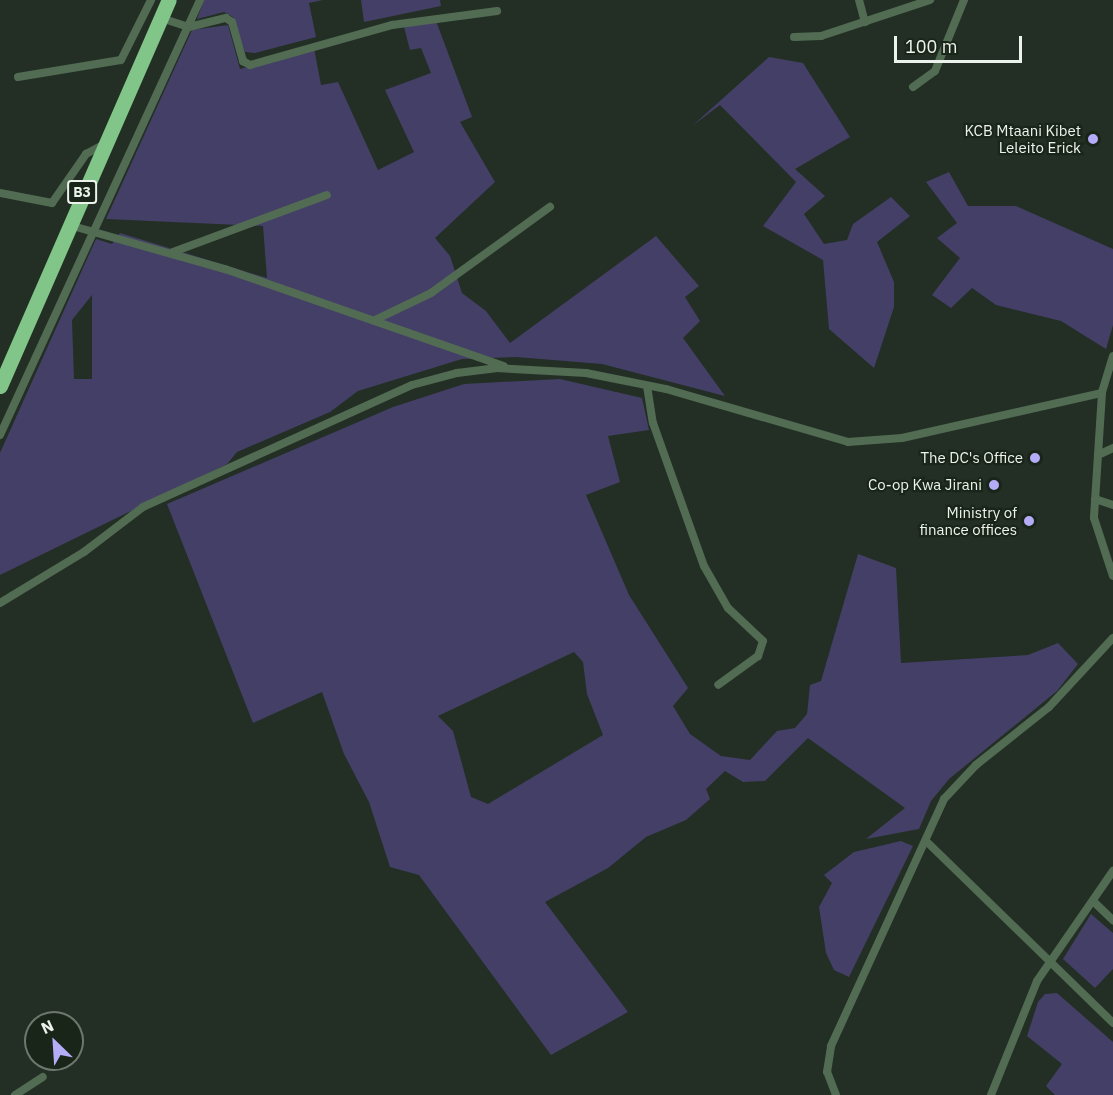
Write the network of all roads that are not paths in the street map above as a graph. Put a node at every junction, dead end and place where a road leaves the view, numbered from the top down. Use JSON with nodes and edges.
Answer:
{"nodes":[{"id":1,"x":151,"y":0,"type":"edge"},
{"id":2,"x":169,"y":0,"type":"edge"},
{"id":3,"x":200,"y":0,"type":"edge"},
{"id":4,"x":859,"y":0,"type":"edge"},
{"id":5,"x":930,"y":0,"type":"edge"},
{"id":6,"x":964,"y":0,"type":"edge"},
{"id":7,"x":497,"y":11,"type":"dead end"},
{"id":8,"x":161,"y":18,"type":"junction"},
{"id":9,"x":865,"y":22,"type":"junction"},
{"id":10,"x":189,"y":27,"type":"junction"},
{"id":11,"x":794,"y":37,"type":"dead end"},
{"id":12,"x":18,"y":77,"type":"dead end"},
{"id":13,"x":913,"y":87,"type":"dead end"},
{"id":14,"x":103,"y":145,"type":"junction"},
{"id":15,"x":0,"y":193,"type":"edge"},
{"id":16,"x":327,"y":195,"type":"dead end"},
{"id":17,"x":550,"y":207,"type":"dead end"},
{"id":18,"x":68,"y":225,"type":"junction"},
{"id":19,"x":92,"y":230,"type":"junction"},
{"id":20,"x":172,"y":252,"type":"junction"},
{"id":21,"x":375,"y":320,"type":"junction"},
{"id":22,"x":1113,"y":356,"type":"edge"},
{"id":23,"x":508,"y":368,"type":"junction"},
{"id":24,"x":0,"y":386,"type":"edge"},
{"id":25,"x":647,"y":386,"type":"junction"},
{"id":26,"x":1102,"y":393,"type":"junction"},
{"id":27,"x":0,"y":435,"type":"edge"},
{"id":28,"x":1113,"y":448,"type":"edge"},
{"id":29,"x":1098,"y":455,"type":"junction"},
{"id":30,"x":1095,"y":499,"type":"junction"},
{"id":31,"x":1113,"y":505,"type":"edge"},
{"id":32,"x":1113,"y":576,"type":"edge"},
{"id":33,"x":0,"y":603,"type":"edge"},
{"id":34,"x":1113,"y":638,"type":"edge"},
{"id":35,"x":718,"y":685,"type":"dead end"},
{"id":36,"x":926,"y":841,"type":"junction"},
{"id":37,"x":1113,"y":870,"type":"edge"},
{"id":38,"x":1093,"y":901,"type":"junction"},
{"id":39,"x":1113,"y":920,"type":"edge"},
{"id":40,"x":1051,"y":961,"type":"junction"},
{"id":41,"x":1113,"y":1023,"type":"edge"},
{"id":42,"x":43,"y":1077,"type":"dead end"},
{"id":43,"x":15,"y":1095,"type":"edge"},
{"id":44,"x":836,"y":1095,"type":"edge"},
{"id":45,"x":991,"y":1095,"type":"edge"}],
"edges":[{"from":1,"to":12,"type":"street"},
{"from":2,"to":8,"type":"highway","number":"B3"},
{"from":3,"to":10,"type":"street"},
{"from":4,"to":9,"type":"street"},
{"from":5,"to":9,"type":"street"},
{"from":6,"to":13,"type":"street"},
{"from":7,"to":10,"type":"street"},
{"from":8,"to":10,"type":"street"},
{"from":8,"to":14,"type":"highway","number":"B3"},
{"from":9,"to":11,"type":"street"},
{"from":10,"to":19,"type":"street"},
{"from":14,"to":15,"type":"street"},
{"from":14,"to":18,"type":"highway","number":"B3"},
{"from":16,"to":20,"type":"street"},
{"from":17,"to":21,"type":"street"},
{"from":18,"to":19,"type":"street"},
{"from":18,"to":24,"type":"highway","number":"B3"},
{"from":19,"to":20,"type":"street"},
{"from":19,"to":27,"type":"street"},
{"from":20,"to":21,"type":"street"},
{"from":21,"to":23,"type":"street"},
{"from":22,"to":26,"type":"street"},
{"from":23,"to":25,"type":"street"},
{"from":23,"to":33,"type":"street"},
{"from":25,"to":26,"type":"street"},
{"from":25,"to":35,"type":"street"},
{"from":26,"to":29,"type":"street"},
{"from":28,"to":29,"type":"street"},
{"from":29,"to":30,"type":"street"},
{"from":30,"to":31,"type":"street"},
{"from":30,"to":32,"type":"street"},
{"from":34,"to":36,"type":"street"},
{"from":36,"to":40,"type":"street"},
{"from":36,"to":44,"type":"street"},
{"from":37,"to":38,"type":"street"},
{"from":38,"to":39,"type":"street"},
{"from":38,"to":40,"type":"street"},
{"from":40,"to":41,"type":"street"},
{"from":40,"to":45,"type":"street"},
{"from":42,"to":43,"type":"street"}]}
